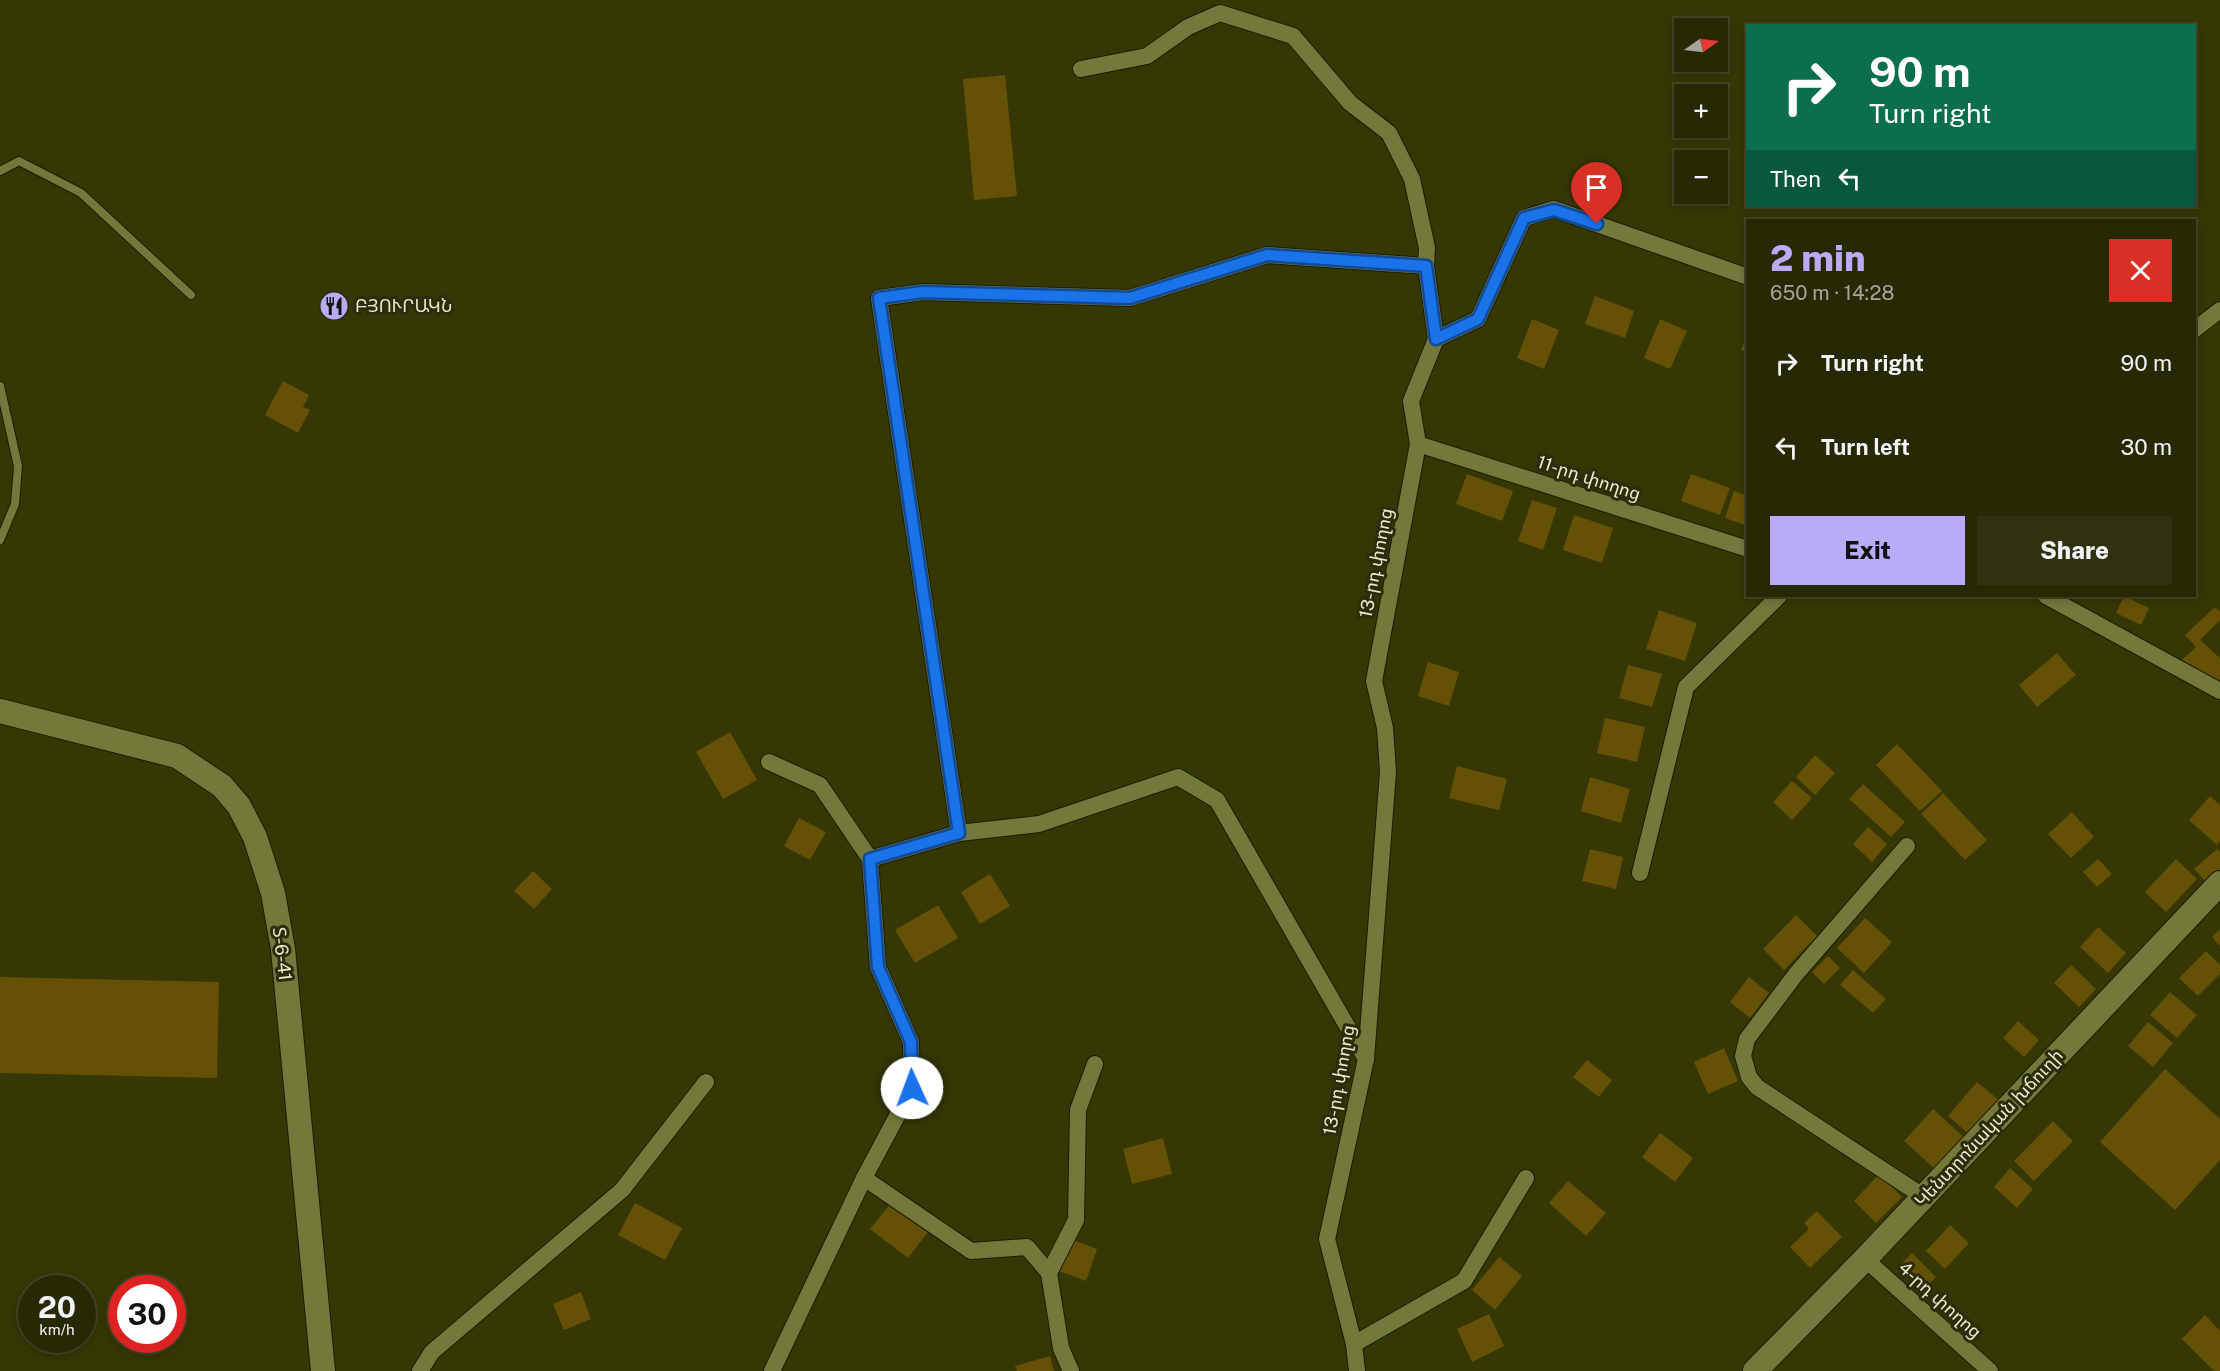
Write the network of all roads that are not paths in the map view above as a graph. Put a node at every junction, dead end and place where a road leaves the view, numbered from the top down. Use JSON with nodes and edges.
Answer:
{"nodes":[{"id":1,"x":1081,"y":69,"type":"dead end"},
{"id":2,"x":0,"y":171,"type":"edge"},
{"id":3,"x":1426,"y":266,"type":"junction"},
{"id":4,"x":1746,"y":276,"type":"edge"},
{"id":5,"x":191,"y":295,"type":"dead end"},
{"id":6,"x":2220,"y":310,"type":"edge"},
{"id":7,"x":2196,"y":328,"type":"edge"},
{"id":8,"x":1436,"y":339,"type":"junction"},
{"id":9,"x":0,"y":386,"type":"edge"},
{"id":10,"x":1418,"y":444,"type":"junction"},
{"id":11,"x":0,"y":540,"type":"edge"},
{"id":12,"x":1746,"y":548,"type":"edge"},
{"id":13,"x":1778,"y":597,"type":"edge"},
{"id":14,"x":2048,"y":597,"type":"edge"},
{"id":15,"x":2220,"y":690,"type":"edge"},
{"id":16,"x":0,"y":711,"type":"edge"},
{"id":17,"x":769,"y":762,"type":"dead end"},
{"id":18,"x":959,"y":833,"type":"junction"},
{"id":19,"x":1907,"y":846,"type":"dead end"},
{"id":20,"x":870,"y":859,"type":"junction"},
{"id":21,"x":1640,"y":873,"type":"dead end"},
{"id":22,"x":2220,"y":883,"type":"edge"},
{"id":23,"x":1366,"y":1059,"type":"junction"},
{"id":24,"x":1095,"y":1064,"type":"dead end"},
{"id":25,"x":706,"y":1082,"type":"dead end"},
{"id":26,"x":864,"y":1178,"type":"junction"},
{"id":27,"x":1526,"y":1178,"type":"dead end"},
{"id":28,"x":1924,"y":1197,"type":"junction"},
{"id":29,"x":1865,"y":1259,"type":"junction"},
{"id":30,"x":1049,"y":1272,"type":"junction"},
{"id":31,"x":1354,"y":1344,"type":"junction"},
{"id":32,"x":323,"y":1371,"type":"edge"},
{"id":33,"x":420,"y":1371,"type":"edge"},
{"id":34,"x":772,"y":1371,"type":"edge"},
{"id":35,"x":1071,"y":1371,"type":"edge"},
{"id":36,"x":1357,"y":1371,"type":"edge"},
{"id":37,"x":1755,"y":1371,"type":"edge"},
{"id":38,"x":1989,"y":1371,"type":"edge"}],
"edges":[{"from":1,"to":3,"type":"street","name":"13-րդ փողոց"},
{"from":2,"to":5,"type":"lane"},
{"from":3,"to":8,"type":"street","name":"13-րդ փողոց"},
{"from":3,"to":18,"type":"street"},
{"from":4,"to":8,"type":"street"},
{"from":6,"to":7,"type":"street"},
{"from":8,"to":10,"type":"street","name":"13-րդ փողոց"},
{"from":9,"to":11,"type":"lane"},
{"from":10,"to":12,"type":"street","name":"11-րդ փողոց"},
{"from":10,"to":23,"type":"street","name":"13-րդ փողոց"},
{"from":13,"to":21,"type":"street"},
{"from":14,"to":15,"type":"street"},
{"from":16,"to":32,"type":"main road","name":"Տ-6-41","number":"Տ-6-41"},
{"from":17,"to":20,"type":"street"},
{"from":18,"to":20,"type":"street"},
{"from":18,"to":23,"type":"street"},
{"from":19,"to":28,"type":"street"},
{"from":20,"to":26,"type":"street"},
{"from":22,"to":28,"type":"main road","name":"Կենտրոնական խճուղի"},
{"from":23,"to":31,"type":"street","name":"13-րդ փողոց"},
{"from":24,"to":30,"type":"street"},
{"from":25,"to":33,"type":"street"},
{"from":26,"to":30,"type":"street"},
{"from":26,"to":34,"type":"street"},
{"from":27,"to":31,"type":"street"},
{"from":28,"to":29,"type":"main road","name":"Կենտրոնական խճուղի"},
{"from":29,"to":37,"type":"main road","name":"Կենտրոնական խճուղի"},
{"from":29,"to":38,"type":"street","name":"4-րդ փողոց"},
{"from":30,"to":35,"type":"street"},
{"from":31,"to":36,"type":"street","name":"13-րդ փողոց"}]}
